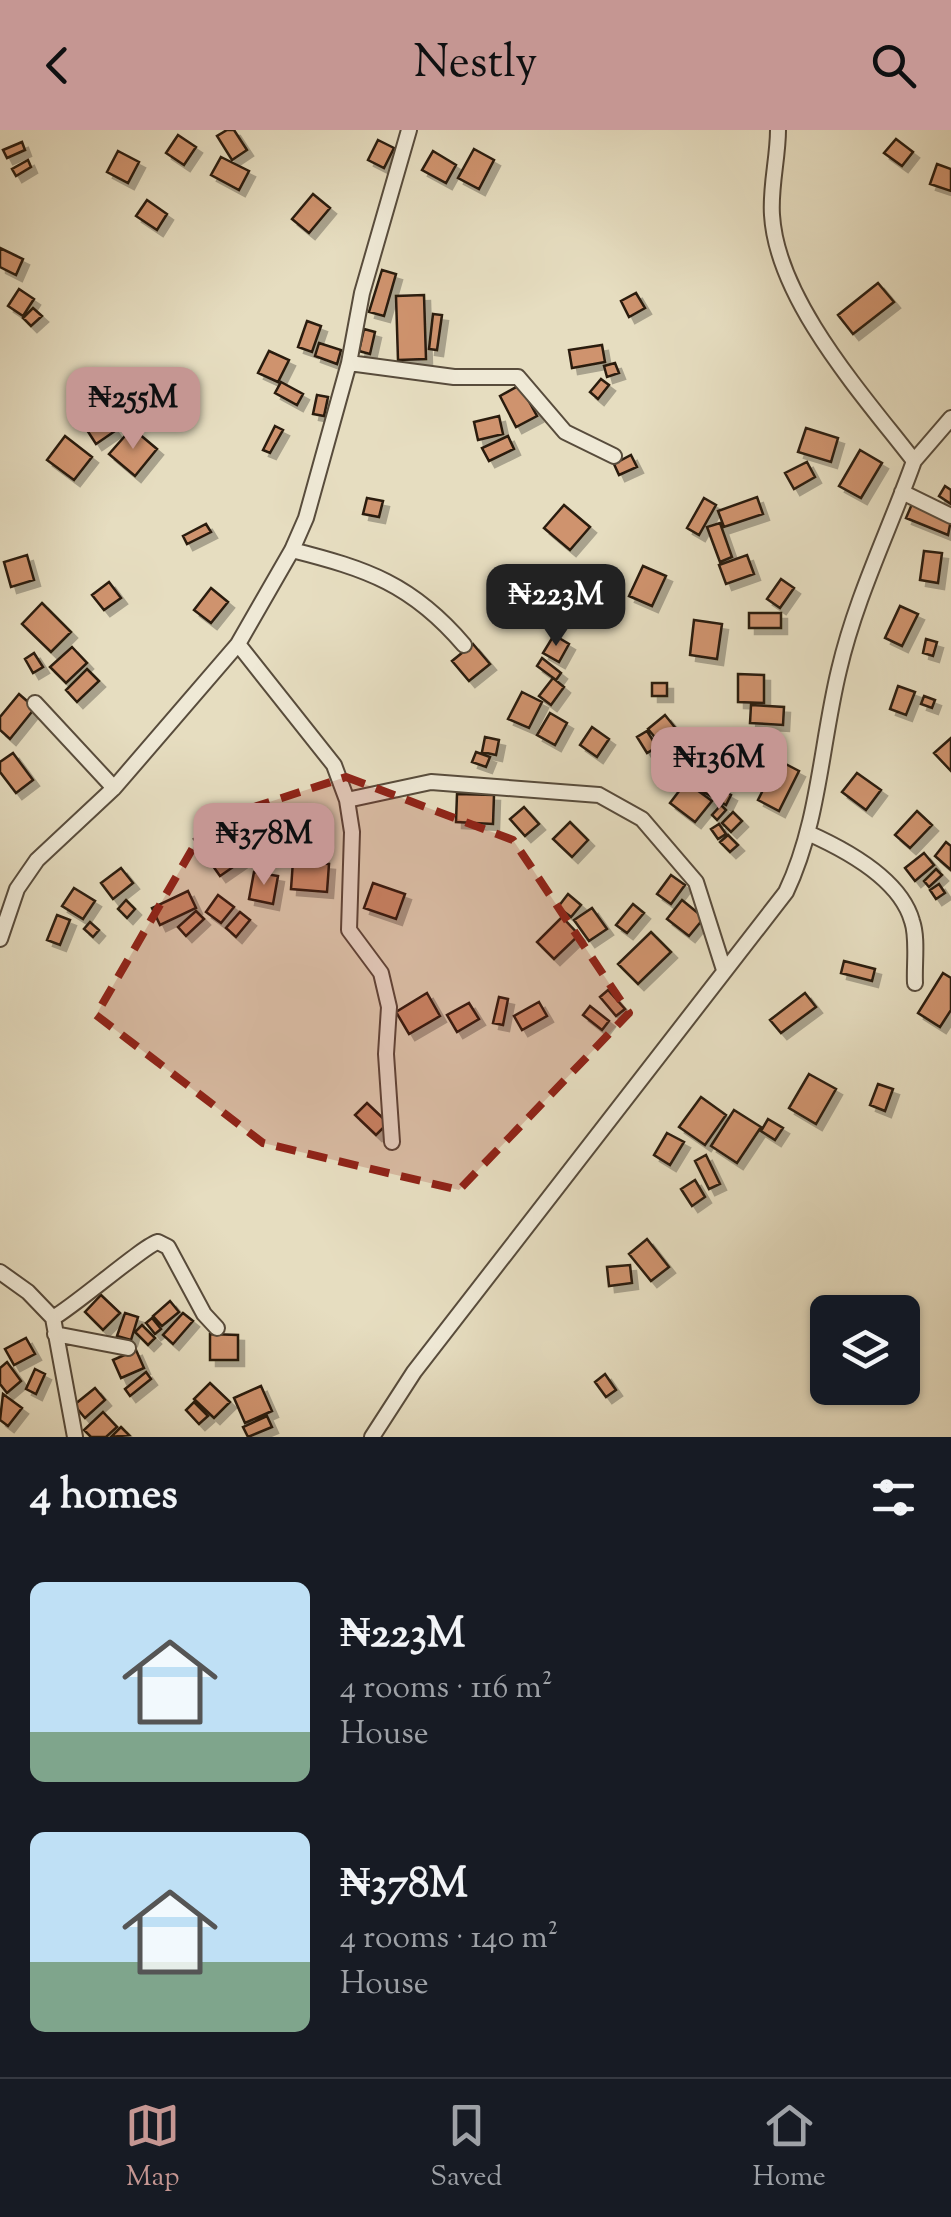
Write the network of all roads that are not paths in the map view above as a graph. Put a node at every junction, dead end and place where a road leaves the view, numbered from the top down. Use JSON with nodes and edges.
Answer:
{"nodes":[{"id":1,"x":409,"y":130,"type":"edge"},
{"id":2,"x":778,"y":130,"type":"edge"},
{"id":3,"x":349,"y":362,"type":"junction"},
{"id":4,"x":951,"y":418,"type":"edge"},
{"id":5,"x":614,"y":456,"type":"dead end"},
{"id":6,"x":914,"y":461,"type":"junction"},
{"id":7,"x":902,"y":492,"type":"junction"},
{"id":8,"x":951,"y":516,"type":"edge"},
{"id":9,"x":292,"y":550,"type":"junction"},
{"id":10,"x":238,"y":644,"type":"junction"},
{"id":11,"x":464,"y":644,"type":"dead end"},
{"id":12,"x":35,"y":703,"type":"dead end"},
{"id":13,"x":114,"y":788,"type":"junction"},
{"id":14,"x":347,"y":800,"type":"junction"},
{"id":15,"x":808,"y":832,"type":"junction"},
{"id":16,"x":0,"y":939,"type":"edge"},
{"id":17,"x":724,"y":970,"type":"junction"},
{"id":18,"x":914,"y":983,"type":"dead end"},
{"id":19,"x":392,"y":1142,"type":"dead end"},
{"id":20,"x":0,"y":1272,"type":"edge"},
{"id":21,"x":54,"y":1326,"type":"junction"},
{"id":22,"x":217,"y":1328,"type":"dead end"},
{"id":23,"x":128,"y":1348,"type":"dead end"},
{"id":24,"x":75,"y":1437,"type":"edge"},
{"id":25,"x":372,"y":1437,"type":"edge"}],
"edges":[{"from":1,"to":3,"type":"street"},
{"from":2,"to":6,"type":"street"},
{"from":3,"to":5,"type":"street"},
{"from":3,"to":9,"type":"street"},
{"from":4,"to":6,"type":"street"},
{"from":6,"to":7,"type":"street"},
{"from":7,"to":8,"type":"street"},
{"from":7,"to":15,"type":"street"},
{"from":9,"to":10,"type":"street"},
{"from":9,"to":11,"type":"street"},
{"from":10,"to":13,"type":"street"},
{"from":10,"to":14,"type":"street"},
{"from":12,"to":13,"type":"street"},
{"from":13,"to":16,"type":"street"},
{"from":14,"to":17,"type":"street"},
{"from":14,"to":19,"type":"street"},
{"from":15,"to":17,"type":"street"},
{"from":15,"to":18,"type":"street"},
{"from":17,"to":25,"type":"street"},
{"from":20,"to":21,"type":"street"},
{"from":21,"to":22,"type":"street"},
{"from":21,"to":23,"type":"street"},
{"from":21,"to":24,"type":"street"}]}
